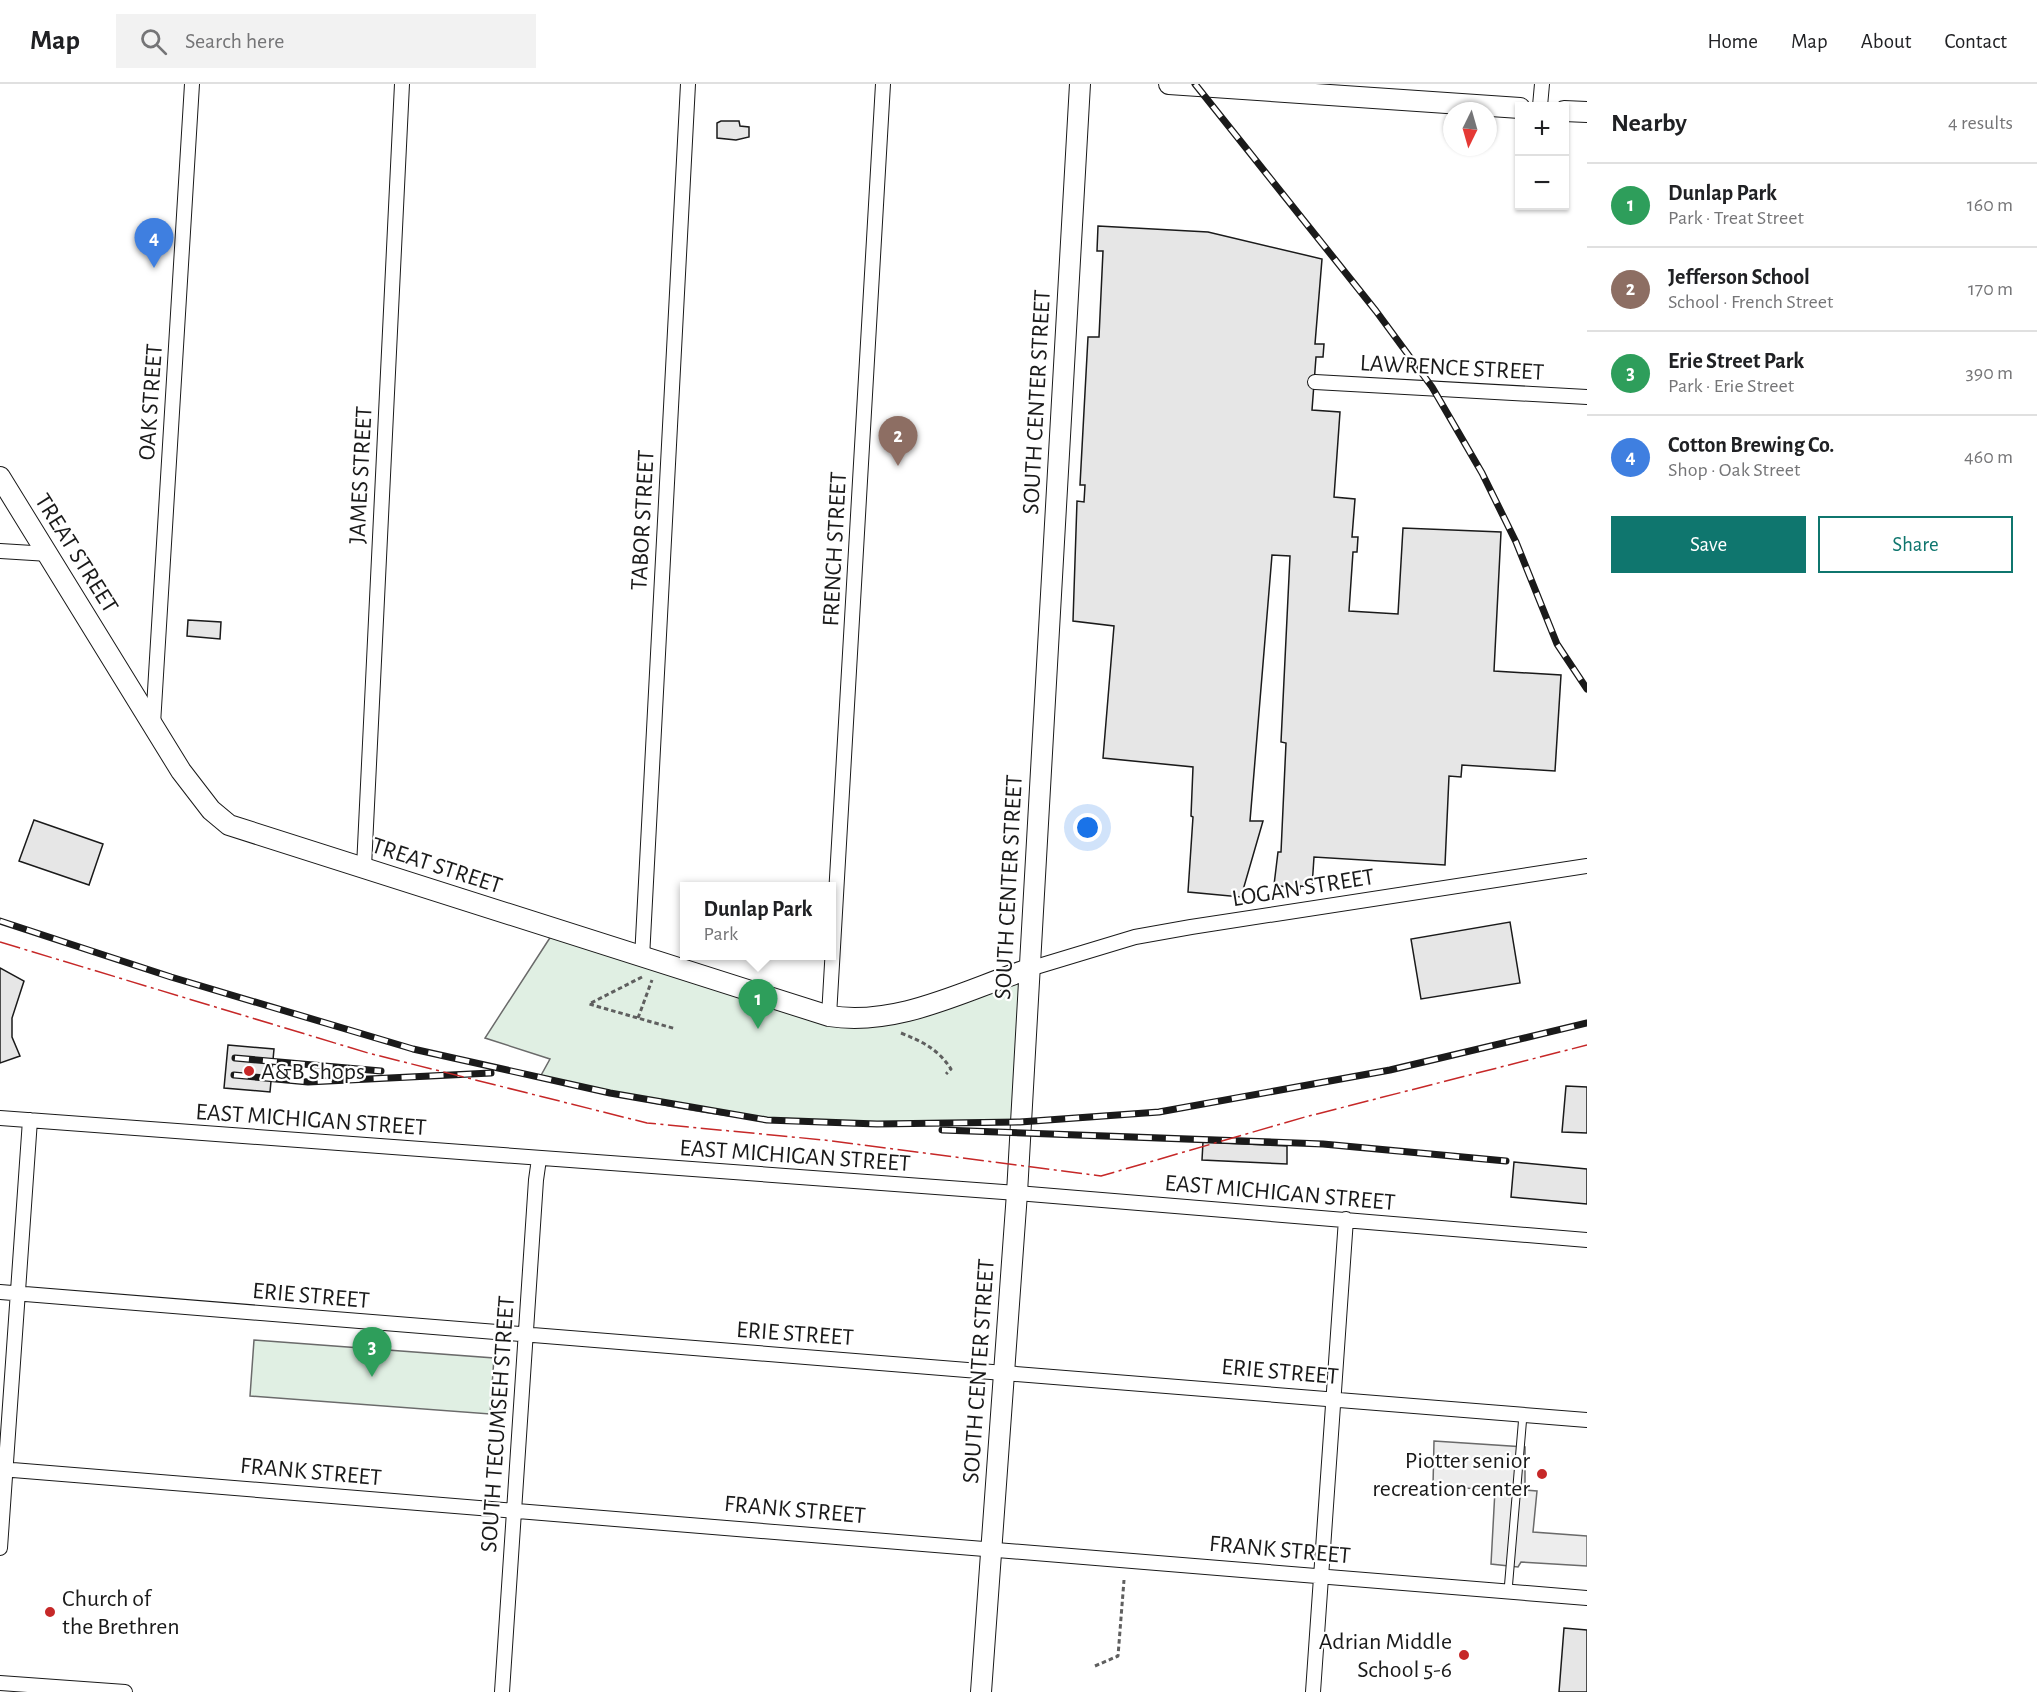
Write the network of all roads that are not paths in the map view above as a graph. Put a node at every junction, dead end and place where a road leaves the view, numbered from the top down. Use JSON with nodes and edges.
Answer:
{"nodes":[{"id":1,"x":192,"y":84,"type":"edge"},
{"id":2,"x":402,"y":84,"type":"edge"},
{"id":3,"x":688,"y":84,"type":"edge"},
{"id":4,"x":883,"y":84,"type":"edge"},
{"id":5,"x":1080,"y":84,"type":"edge"},
{"id":6,"x":1169,"y":84,"type":"edge"},
{"id":7,"x":1542,"y":84,"type":"edge"},
{"id":8,"x":1274,"y":88,"type":"edge"},
{"id":9,"x":1540,"y":102,"type":"edge"},
{"id":10,"x":1515,"y":108,"type":"edge"},
{"id":11,"x":1569,"y":111,"type":"edge"},
{"id":12,"x":1587,"y":112,"type":"edge"},
{"id":13,"x":1315,"y":382,"type":"dead end"},
{"id":14,"x":1587,"y":397,"type":"edge"},
{"id":15,"x":0,"y":477,"type":"edge"},
{"id":16,"x":0,"y":551,"type":"edge"},
{"id":17,"x":49,"y":554,"type":"junction"},
{"id":18,"x":153,"y":724,"type":"junction"},
{"id":19,"x":1587,"y":866,"type":"edge"},
{"id":20,"x":364,"y":867,"type":"junction"},
{"id":21,"x":836,"y":895,"type":"edge"},
{"id":22,"x":832,"y":960,"type":"edge"},
{"id":23,"x":642,"y":967,"type":"junction"},
{"id":24,"x":1029,"y":969,"type":"junction"},
{"id":25,"x":829,"y":1016,"type":"junction"},
{"id":26,"x":0,"y":1118,"type":"edge"},
{"id":27,"x":30,"y":1120,"type":"junction"},
{"id":28,"x":539,"y":1159,"type":"junction"},
{"id":29,"x":1017,"y":1193,"type":"junction"},
{"id":30,"x":1346,"y":1219,"type":"junction"},
{"id":31,"x":1587,"y":1240,"type":"edge"},
{"id":32,"x":0,"y":1292,"type":"edge"},
{"id":33,"x":17,"y":1293,"type":"junction"},
{"id":34,"x":527,"y":1335,"type":"junction"},
{"id":35,"x":1004,"y":1372,"type":"junction"},
{"id":36,"x":1334,"y":1398,"type":"junction"},
{"id":37,"x":1523,"y":1414,"type":"junction"},
{"id":38,"x":1587,"y":1420,"type":"edge"},
{"id":39,"x":3,"y":1469,"type":"edge"},
{"id":40,"x":513,"y":1509,"type":"junction"},
{"id":41,"x":992,"y":1547,"type":"junction"},
{"id":42,"x":0,"y":1548,"type":"edge"},
{"id":43,"x":1322,"y":1575,"type":"junction"},
{"id":44,"x":1508,"y":1591,"type":"junction"},
{"id":45,"x":1587,"y":1598,"type":"edge"},
{"id":46,"x":0,"y":1683,"type":"edge"},
{"id":47,"x":125,"y":1692,"type":"edge"},
{"id":48,"x":502,"y":1692,"type":"edge"},
{"id":49,"x":981,"y":1692,"type":"edge"},
{"id":50,"x":1313,"y":1692,"type":"edge"}],
"edges":[{"from":1,"to":18,"type":"street","name":"OAK STREET"},
{"from":2,"to":20,"type":"street","name":"JAMES STREET"},
{"from":3,"to":23,"type":"street","name":"TABOR STREET"},
{"from":4,"to":21,"type":"street","name":"FRENCH STREET"},
{"from":5,"to":24,"type":"street","name":"SOUTH CENTER STREET"},
{"from":6,"to":8,"type":"street"},
{"from":7,"to":9,"type":"street"},
{"from":8,"to":10,"type":"street"},
{"from":11,"to":12,"type":"street"},
{"from":13,"to":14,"type":"street","name":"LAWRENCE STREET"},
{"from":15,"to":17,"type":"street","name":"TREAT STREET"},
{"from":16,"to":17,"type":"street"},
{"from":17,"to":18,"type":"street","name":"TREAT STREET"},
{"from":18,"to":20,"type":"street","name":"TREAT STREET"},
{"from":19,"to":24,"type":"street","name":"LOGAN STREET"},
{"from":20,"to":23,"type":"street","name":"TREAT STREET"},
{"from":22,"to":25,"type":"street","name":"FRENCH STREET"},
{"from":23,"to":25,"type":"street","name":"TREAT STREET"},
{"from":24,"to":25,"type":"street","name":"TREAT STREET"},
{"from":24,"to":29,"type":"street","name":"SOUTH CENTER STREET"},
{"from":26,"to":27,"type":"street","name":"EAST MICHIGAN STREET"},
{"from":27,"to":28,"type":"street","name":"EAST MICHIGAN STREET"},
{"from":27,"to":33,"type":"street"},
{"from":28,"to":29,"type":"street","name":"EAST MICHIGAN STREET"},
{"from":28,"to":34,"type":"street","name":"SOUTH TECUMSEH STREET"},
{"from":29,"to":30,"type":"street","name":"EAST MICHIGAN STREET"},
{"from":29,"to":35,"type":"street","name":"SOUTH CENTER STREET"},
{"from":30,"to":31,"type":"street","name":"EAST MICHIGAN STREET"},
{"from":30,"to":36,"type":"street"},
{"from":32,"to":33,"type":"street","name":"ERIE STREET"},
{"from":33,"to":34,"type":"street","name":"ERIE STREET"},
{"from":33,"to":39,"type":"street"},
{"from":34,"to":35,"type":"street","name":"ERIE STREET"},
{"from":34,"to":40,"type":"street","name":"SOUTH TECUMSEH STREET"},
{"from":35,"to":36,"type":"street","name":"ERIE STREET"},
{"from":35,"to":41,"type":"street","name":"SOUTH CENTER STREET"},
{"from":36,"to":37,"type":"street","name":"ERIE STREET"},
{"from":36,"to":43,"type":"street"},
{"from":37,"to":38,"type":"street","name":"ERIE STREET"},
{"from":37,"to":44,"type":"lane"},
{"from":39,"to":40,"type":"street","name":"FRANK STREET"},
{"from":39,"to":42,"type":"street"},
{"from":40,"to":41,"type":"street","name":"FRANK STREET"},
{"from":40,"to":48,"type":"street","name":"SOUTH TECUMSEH STREET"},
{"from":41,"to":43,"type":"street","name":"FRANK STREET"},
{"from":41,"to":49,"type":"street","name":"SOUTH CENTER STREET"},
{"from":43,"to":44,"type":"street","name":"FRANK STREET"},
{"from":43,"to":50,"type":"street"},
{"from":44,"to":45,"type":"street","name":"FRANK STREET"},
{"from":46,"to":47,"type":"street"}]}
